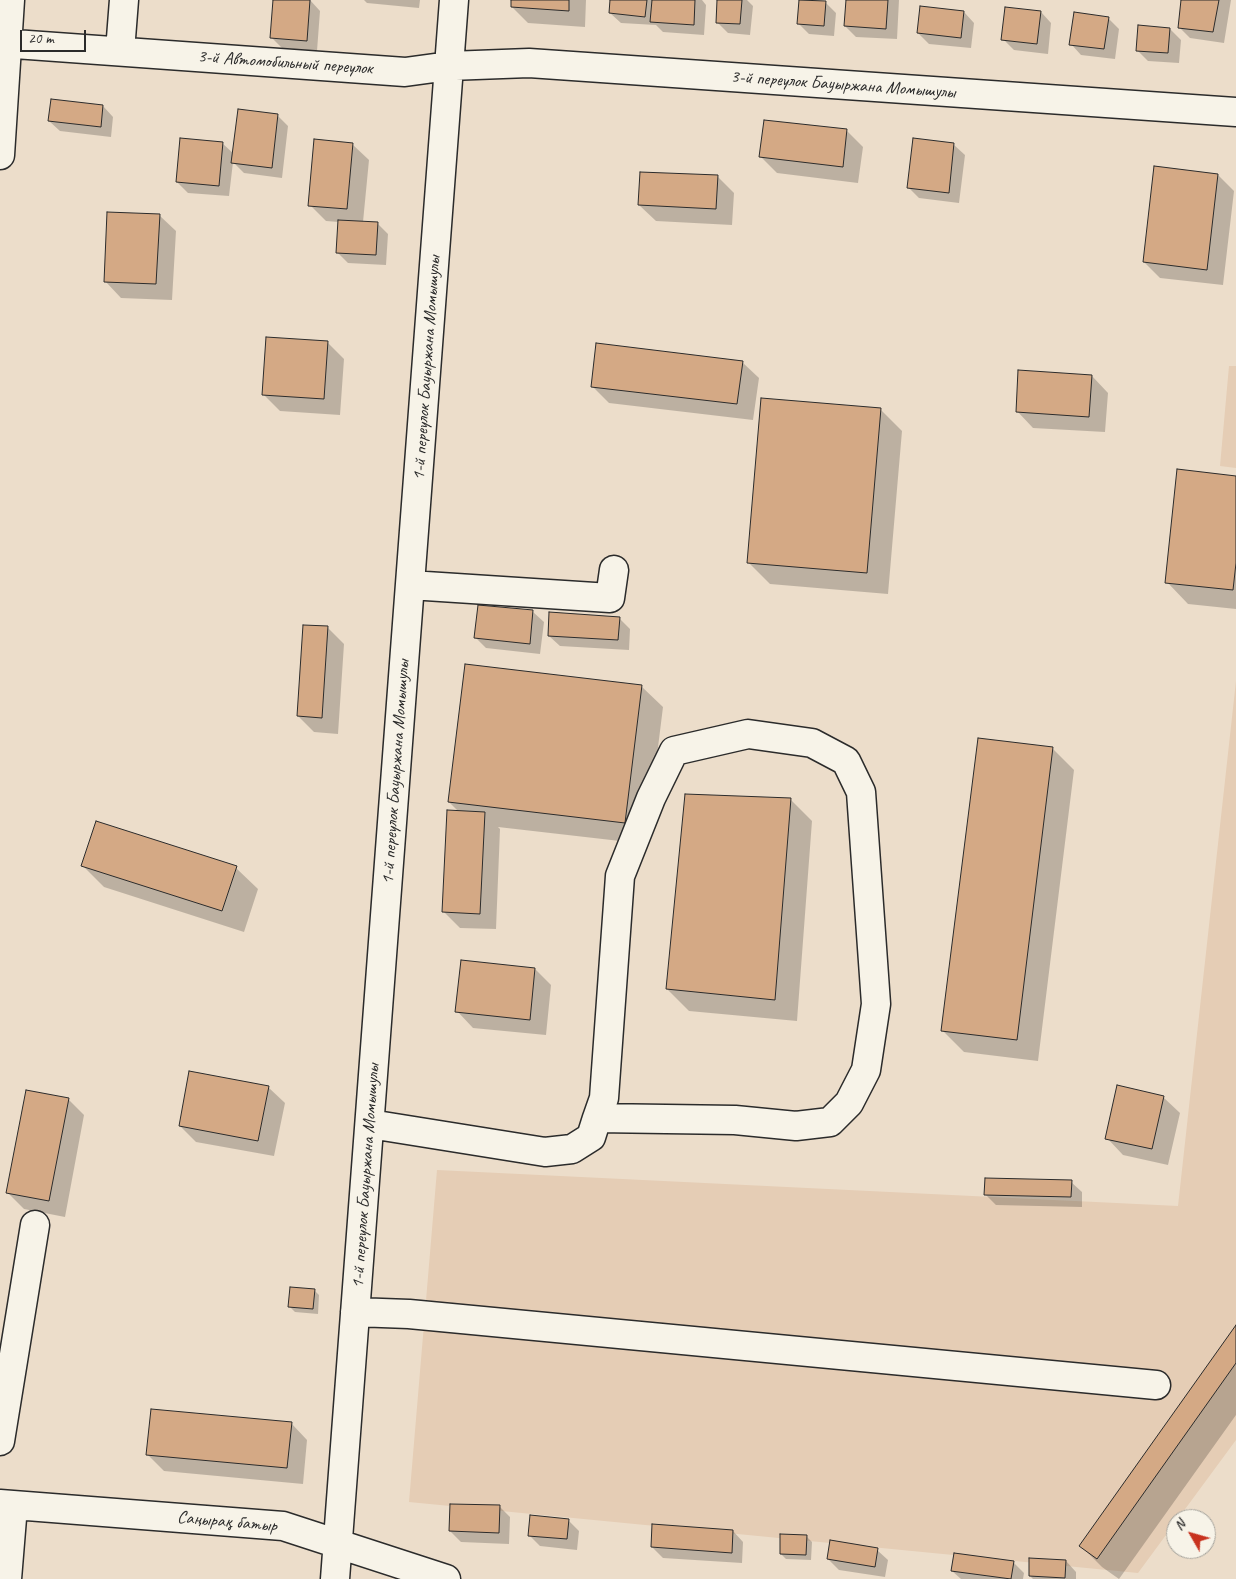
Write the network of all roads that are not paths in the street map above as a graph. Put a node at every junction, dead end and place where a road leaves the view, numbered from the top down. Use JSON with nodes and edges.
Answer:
{"nodes":[{"id":1,"x":10,"y":0,"type":"edge"},
{"id":2,"x":124,"y":0,"type":"edge"},
{"id":3,"x":454,"y":0,"type":"edge"},
{"id":4,"x":3,"y":43,"type":"edge"},
{"id":5,"x":120,"y":51,"type":"junction"},
{"id":6,"x":449,"y":66,"type":"junction"},
{"id":7,"x":1236,"y":112,"type":"edge"},
{"id":8,"x":0,"y":155,"type":"edge"},
{"id":9,"x":614,"y":570,"type":"dead end"},
{"id":10,"x":410,"y":585,"type":"junction"},
{"id":11,"x":597,"y":1118,"type":"junction"},
{"id":12,"x":370,"y":1124,"type":"junction"},
{"id":13,"x":35,"y":1225,"type":"dead end"},
{"id":14,"x":355,"y":1312,"type":"junction"},
{"id":15,"x":1156,"y":1385,"type":"dead end"},
{"id":16,"x":0,"y":1441,"type":"edge"},
{"id":17,"x":7,"y":1505,"type":"edge"},
{"id":18,"x":338,"y":1544,"type":"junction"},
{"id":19,"x":8,"y":1579,"type":"edge"},
{"id":20,"x":335,"y":1579,"type":"edge"},
{"id":21,"x":446,"y":1579,"type":"edge"}],
"edges":[{"from":1,"to":4,"type":"street"},
{"from":2,"to":5,"type":"street"},
{"from":3,"to":6,"type":"street","name":"1-й переулок Бауыржана Момышулы"},
{"from":4,"to":5,"type":"street","name":"3-й Автомобильный переулок"},
{"from":4,"to":8,"type":"street"},
{"from":5,"to":6,"type":"street","name":"3-й Автомобильный переулок"},
{"from":6,"to":7,"type":"street","name":"3-й переулок Бауыржана Момышулы"},
{"from":6,"to":10,"type":"street","name":"1-й переулок Бауыржана Момышулы"},
{"from":9,"to":10,"type":"street"},
{"from":10,"to":12,"type":"street","name":"1-й переулок Бауыржана Момышулы"},
{"from":11,"to":11,"type":"street"},
{"from":11,"to":12,"type":"street"},
{"from":12,"to":14,"type":"street","name":"1-й переулок Бауыржана Момышулы"},
{"from":13,"to":16,"type":"street"},
{"from":14,"to":15,"type":"street"},
{"from":14,"to":18,"type":"street","name":"1-й переулок Бауыржана Момышулы"},
{"from":17,"to":18,"type":"street","name":"Саңырақ батыр"},
{"from":17,"to":19,"type":"street"},
{"from":18,"to":20,"type":"street","name":"1-й переулок Бауыржана Момышулы"},
{"from":18,"to":21,"type":"street","name":"Саңырақ батыр"}]}
